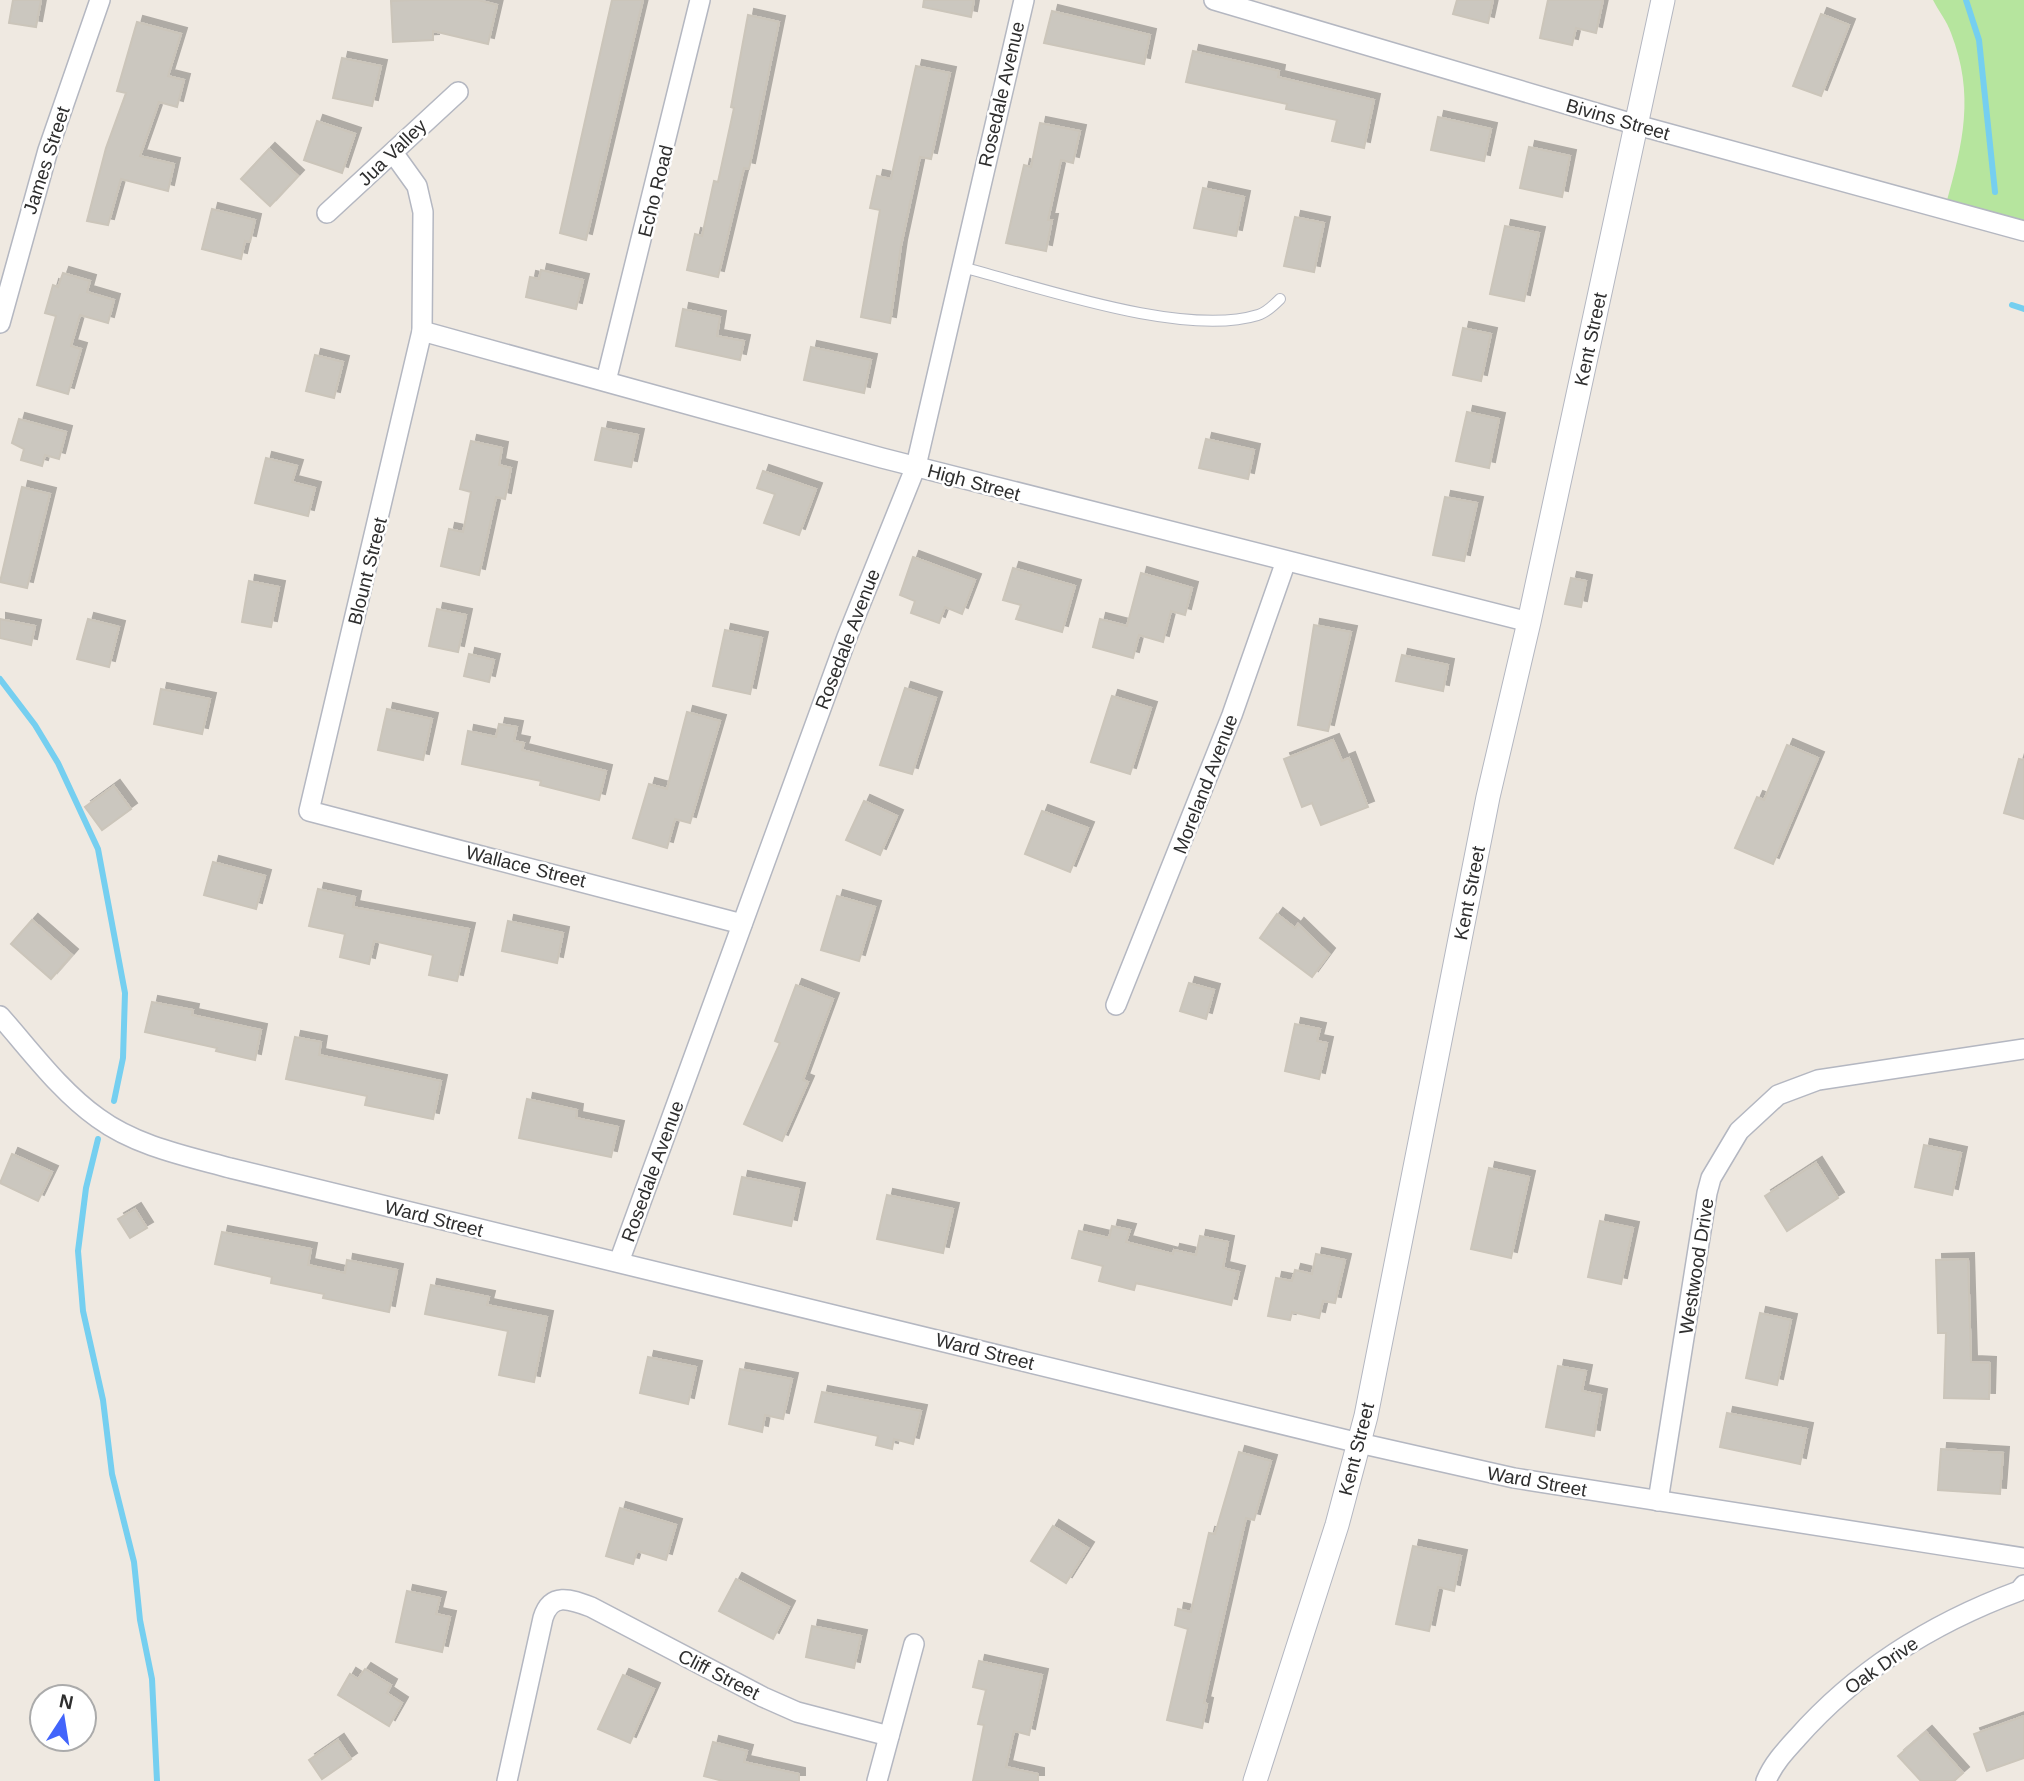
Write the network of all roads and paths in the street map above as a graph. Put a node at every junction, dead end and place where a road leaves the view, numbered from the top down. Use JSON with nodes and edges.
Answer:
{"nodes":[{"id":1,"x":100,"y":0,"type":"edge"},
{"id":2,"x":700,"y":0,"type":"edge"},
{"id":3,"x":1024,"y":0,"type":"edge"},
{"id":4,"x":1214,"y":0,"type":"edge"},
{"id":5,"x":1663,"y":0,"type":"edge"},
{"id":6,"x":458,"y":92,"type":"dead end"},
{"id":7,"x":1637,"y":125,"type":"junction"},
{"id":8,"x":394,"y":154,"type":"junction"},
{"id":9,"x":327,"y":213,"type":"dead end"},
{"id":10,"x":2024,"y":231,"type":"edge"},
{"id":11,"x":962,"y":267,"type":"junction"},
{"id":12,"x":1280,"y":299,"type":"dead end"},
{"id":13,"x":0,"y":323,"type":"edge"},
{"id":14,"x":422,"y":331,"type":"junction"},
{"id":15,"x":606,"y":381,"type":"junction"},
{"id":16,"x":916,"y":466,"type":"junction"},
{"id":17,"x":1286,"y":561,"type":"junction"},
{"id":18,"x":1529,"y":622,"type":"junction"},
{"id":19,"x":309,"y":811,"type":"joint"},
{"id":20,"x":742,"y":924,"type":"junction"},
{"id":21,"x":1116,"y":1005,"type":"dead end"},
{"id":22,"x":0,"y":1016,"type":"edge"},
{"id":23,"x":2024,"y":1049,"type":"edge"},
{"id":24,"x":618,"y":1262,"type":"junction"},
{"id":25,"x":1359,"y":1443,"type":"junction"},
{"id":26,"x":1658,"y":1501,"type":"junction"},
{"id":27,"x":2024,"y":1558,"type":"edge"},
{"id":28,"x":2024,"y":1585,"type":"edge"},
{"id":29,"x":914,"y":1644,"type":"dead end"},
{"id":30,"x":889,"y":1737,"type":"junction"},
{"id":31,"x":507,"y":1781,"type":"edge"},
{"id":32,"x":877,"y":1781,"type":"edge"},
{"id":33,"x":1255,"y":1781,"type":"edge"},
{"id":34,"x":1766,"y":1781,"type":"edge"}],
"edges":[{"from":1,"to":13,"type":"street","name":"James Street"},
{"from":2,"to":15,"type":"street","name":"Echo Road"},
{"from":3,"to":11,"type":"street","name":"Rosedale Avenue"},
{"from":4,"to":7,"type":"street","name":"Bivins Street"},
{"from":5,"to":7,"type":"street","name":"Kent Street"},
{"from":6,"to":8,"type":"street","name":"Jua Valley"},
{"from":7,"to":10,"type":"street","name":"Bivins Street"},
{"from":7,"to":18,"type":"street","name":"Kent Street"},
{"from":8,"to":9,"type":"street","name":"Jua Valley"},
{"from":8,"to":14,"type":"street","name":"Blount Street"},
{"from":11,"to":12,"type":"lane"},
{"from":11,"to":16,"type":"street","name":"Rosedale Avenue"},
{"from":14,"to":15,"type":"street","name":"High Street"},
{"from":14,"to":19,"type":"street","name":"Blount Street"},
{"from":15,"to":16,"type":"street","name":"High Street"},
{"from":16,"to":17,"type":"street","name":"High Street"},
{"from":16,"to":20,"type":"street","name":"Rosedale Avenue"},
{"from":17,"to":18,"type":"street","name":"High Street"},
{"from":17,"to":21,"type":"street","name":"Moreland Avenue"},
{"from":18,"to":25,"type":"street","name":"Kent Street"},
{"from":19,"to":20,"type":"street","name":"Wallace Street"},
{"from":20,"to":24,"type":"street","name":"Rosedale Avenue"},
{"from":22,"to":24,"type":"street","name":"Ward Street"},
{"from":23,"to":26,"type":"street","name":"Westwood Drive"},
{"from":24,"to":25,"type":"street","name":"Ward Street"},
{"from":25,"to":26,"type":"street","name":"Ward Street"},
{"from":25,"to":33,"type":"street","name":"Kent Street"},
{"from":26,"to":27,"type":"street","name":"Ward Street"},
{"from":28,"to":34,"type":"street","name":"Oak Drive"},
{"from":29,"to":30,"type":"street"},
{"from":30,"to":31,"type":"street","name":"Cliff Street"},
{"from":30,"to":32,"type":"street"}]}
